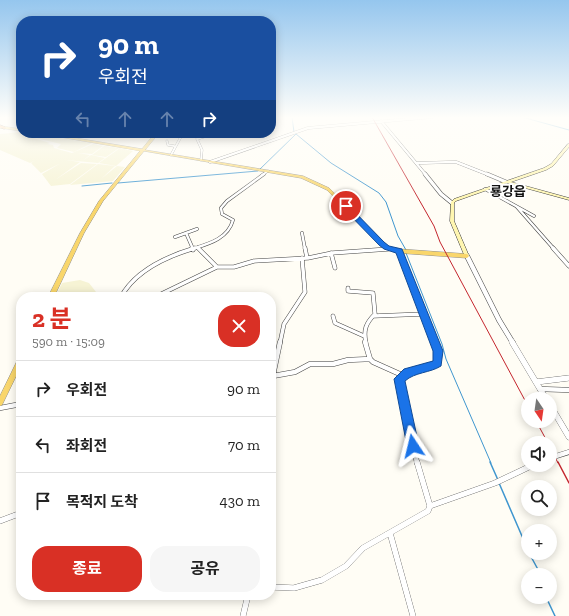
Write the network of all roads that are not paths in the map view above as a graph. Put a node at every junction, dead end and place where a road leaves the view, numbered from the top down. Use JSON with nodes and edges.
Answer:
{"nodes":[{"id":1,"x":116,"y":146,"type":"edge"},
{"id":2,"x":146,"y":146,"type":"edge"},
{"id":3,"x":174,"y":146,"type":"edge"},
{"id":4,"x":201,"y":146,"type":"edge"},
{"id":5,"x":258,"y":146,"type":"edge"},
{"id":6,"x":399,"y":146,"type":"edge"},
{"id":7,"x":568,"y":146,"type":"edge"},
{"id":8,"x":142,"y":150,"type":"junction"},
{"id":9,"x":171,"y":155,"type":"junction"},
{"id":10,"x":201,"y":160,"type":"junction"},
{"id":11,"x":210,"y":162,"type":"junction"},
{"id":12,"x":416,"y":163,"type":"junction"},
{"id":13,"x":268,"y":171,"type":"junction"},
{"id":14,"x":506,"y":182,"type":"junction"},
{"id":15,"x":485,"y":189,"type":"junction"},
{"id":16,"x":569,"y":199,"type":"edge"},
{"id":17,"x":452,"y":203,"type":"junction"},
{"id":18,"x":517,"y":208,"type":"junction"},
{"id":19,"x":534,"y":216,"type":"dead end"},
{"id":20,"x":197,"y":229,"type":"dead end"},
{"id":21,"x":186,"y":233,"type":"junction"},
{"id":22,"x":302,"y":233,"type":"dead end"},
{"id":23,"x":175,"y":237,"type":"dead end"},
{"id":24,"x":198,"y":248,"type":"junction"},
{"id":25,"x":390,"y":249,"type":"junction"},
{"id":26,"x":193,"y":250,"type":"junction"},
{"id":27,"x":404,"y":251,"type":"junction"},
{"id":28,"x":331,"y":253,"type":"junction"},
{"id":29,"x":468,"y":256,"type":"junction"},
{"id":30,"x":561,"y":257,"type":"junction"},
{"id":31,"x":305,"y":258,"type":"junction"},
{"id":32,"x":569,"y":259,"type":"edge"},
{"id":33,"x":569,"y":266,"type":"edge"},
{"id":34,"x":218,"y":267,"type":"junction"},
{"id":35,"x":335,"y":268,"type":"dead end"},
{"id":36,"x":348,"y":288,"type":"dead end"},
{"id":37,"x":54,"y":292,"type":"edge"},
{"id":38,"x":123,"y":292,"type":"edge"},
{"id":39,"x":166,"y":292,"type":"edge"},
{"id":40,"x":424,"y":314,"type":"junction"},
{"id":41,"x":333,"y":316,"type":"dead end"},
{"id":42,"x":373,"y":316,"type":"junction"},
{"id":43,"x":364,"y":336,"type":"junction"},
{"id":44,"x":370,"y":359,"type":"junction"},
{"id":45,"x":276,"y":362,"type":"edge"},
{"id":46,"x":16,"y":369,"type":"edge"},
{"id":47,"x":276,"y":375,"type":"edge"},
{"id":48,"x":402,"y":375,"type":"junction"},
{"id":49,"x":569,"y":378,"type":"edge"},
{"id":50,"x":536,"y":382,"type":"junction"},
{"id":51,"x":540,"y":389,"type":"junction"},
{"id":52,"x":569,"y":390,"type":"edge"},
{"id":53,"x":542,"y":392,"type":"edge"},
{"id":54,"x":0,"y":403,"type":"edge"},
{"id":55,"x":16,"y":405,"type":"edge"},
{"id":56,"x":0,"y":408,"type":"edge"},
{"id":57,"x":557,"y":417,"type":"edge"},
{"id":58,"x":569,"y":437,"type":"edge"},
{"id":59,"x":569,"y":452,"type":"edge"},
{"id":60,"x":557,"y":456,"type":"edge"},
{"id":61,"x":521,"y":471,"type":"edge"},
{"id":62,"x":430,"y":506,"type":"junction"},
{"id":63,"x":16,"y":515,"type":"edge"},
{"id":64,"x":0,"y":521,"type":"edge"},
{"id":65,"x":390,"y":533,"type":"junction"},
{"id":66,"x":276,"y":587,"type":"edge"},
{"id":67,"x":247,"y":600,"type":"edge"},
{"id":68,"x":243,"y":616,"type":"edge"},
{"id":69,"x":414,"y":616,"type":"edge"}],
"edges":[{"from":1,"to":8,"type":"main road"},
{"from":2,"to":8,"type":"main road"},
{"from":3,"to":9,"type":"street"},
{"from":4,"to":10,"type":"street"},
{"from":5,"to":11,"type":"street"},
{"from":6,"to":12,"type":"street"},
{"from":7,"to":14,"type":"main road"},
{"from":8,"to":9,"type":"main road"},
{"from":8,"to":37,"type":"main road"},
{"from":9,"to":10,"type":"main road"},
{"from":10,"to":11,"type":"main road"},
{"from":11,"to":13,"type":"main road"},
{"from":12,"to":14,"type":"street"},
{"from":12,"to":17,"type":"street"},
{"from":13,"to":24,"type":"street"},
{"from":13,"to":25,"type":"main road"},
{"from":14,"to":15,"type":"main road"},
{"from":14,"to":16,"type":"main road"},
{"from":15,"to":17,"type":"main road"},
{"from":15,"to":18,"type":"street"},
{"from":17,"to":29,"type":"main road"},
{"from":18,"to":19,"type":"street"},
{"from":18,"to":30,"type":"street"},
{"from":20,"to":21,"type":"street"},
{"from":21,"to":23,"type":"street"},
{"from":21,"to":26,"type":"street"},
{"from":22,"to":31,"type":"street"},
{"from":24,"to":26,"type":"street"},
{"from":24,"to":34,"type":"street"},
{"from":25,"to":27,"type":"main road"},
{"from":25,"to":28,"type":"street"},
{"from":26,"to":38,"type":"street"},
{"from":27,"to":29,"type":"main road"},
{"from":27,"to":40,"type":"street"},
{"from":28,"to":31,"type":"street"},
{"from":28,"to":35,"type":"street"},
{"from":29,"to":50,"type":"street"},
{"from":30,"to":32,"type":"street"},
{"from":30,"to":33,"type":"street"},
{"from":31,"to":34,"type":"street"},
{"from":31,"to":45,"type":"street"},
{"from":34,"to":39,"type":"street"},
{"from":36,"to":42,"type":"street"},
{"from":40,"to":42,"type":"street"},
{"from":40,"to":48,"type":"street"},
{"from":41,"to":43,"type":"street"},
{"from":42,"to":43,"type":"street"},
{"from":43,"to":44,"type":"street"},
{"from":44,"to":47,"type":"street"},
{"from":44,"to":48,"type":"street"},
{"from":46,"to":54,"type":"main road"},
{"from":48,"to":62,"type":"street"},
{"from":49,"to":50,"type":"street"},
{"from":50,"to":51,"type":"street"},
{"from":51,"to":52,"type":"street"},
{"from":51,"to":53,"type":"street"},
{"from":55,"to":56,"type":"street"},
{"from":57,"to":58,"type":"street"},
{"from":59,"to":60,"type":"street"},
{"from":61,"to":62,"type":"street"},
{"from":62,"to":65,"type":"street"},
{"from":63,"to":64,"type":"street"},
{"from":65,"to":66,"type":"street"},
{"from":65,"to":69,"type":"street"},
{"from":67,"to":68,"type":"street"}]}
